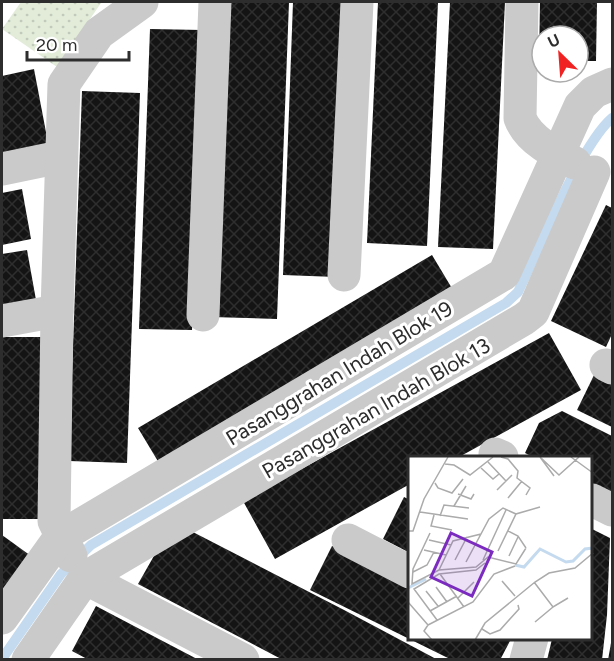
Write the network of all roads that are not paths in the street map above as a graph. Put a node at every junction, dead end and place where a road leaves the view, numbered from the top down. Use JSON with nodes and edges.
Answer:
{"nodes":[{"id":1,"x":142,"y":2,"type":"edge"},
{"id":2,"x":215,"y":2,"type":"edge"},
{"id":3,"x":357,"y":2,"type":"edge"},
{"id":4,"x":522,"y":2,"type":"edge"},
{"id":5,"x":612,"y":84,"type":"edge"},
{"id":6,"x":556,"y":154,"type":"junction"},
{"id":7,"x":60,"y":157,"type":"junction"},
{"id":8,"x":2,"y":169,"type":"edge"},
{"id":9,"x":603,"y":177,"type":"edge"},
{"id":10,"x":344,"y":275,"type":"dead end"},
{"id":11,"x":57,"y":311,"type":"junction"},
{"id":12,"x":203,"y":315,"type":"dead end"},
{"id":13,"x":2,"y":321,"type":"edge"},
{"id":14,"x":593,"y":501,"type":"edge"},
{"id":15,"x":612,"y":510,"type":"edge"},
{"id":16,"x":60,"y":537,"type":"junction"},
{"id":17,"x":348,"y":540,"type":"dead end"},
{"id":18,"x":408,"y":571,"type":"edge"},
{"id":19,"x":85,"y":578,"type":"junction"},
{"id":20,"x":2,"y":618,"type":"edge"},
{"id":21,"x":532,"y":640,"type":"edge"},
{"id":22,"x":28,"y":660,"type":"edge"},
{"id":23,"x":243,"y":660,"type":"edge"},
{"id":24,"x":526,"y":660,"type":"edge"}],
"edges":[{"from":1,"to":7,"type":"street"},
{"from":2,"to":12,"type":"street"},
{"from":3,"to":10,"type":"street"},
{"from":4,"to":6,"type":"street"},
{"from":5,"to":6,"type":"street","name":"Pasanggrahan Indah Blok 19"},
{"from":6,"to":9,"type":"street"},
{"from":6,"to":16,"type":"street","name":"Pasanggrahan Indah Blok 19"},
{"from":7,"to":8,"type":"street"},
{"from":7,"to":11,"type":"street"},
{"from":9,"to":19,"type":"street","name":"Pasanggrahan Indah Blok 13"},
{"from":11,"to":13,"type":"street"},
{"from":11,"to":16,"type":"street"},
{"from":14,"to":15,"type":"street"},
{"from":16,"to":19,"type":"street"},
{"from":16,"to":20,"type":"street"},
{"from":17,"to":18,"type":"street"},
{"from":19,"to":22,"type":"street"},
{"from":19,"to":23,"type":"street"},
{"from":21,"to":24,"type":"street"}]}
